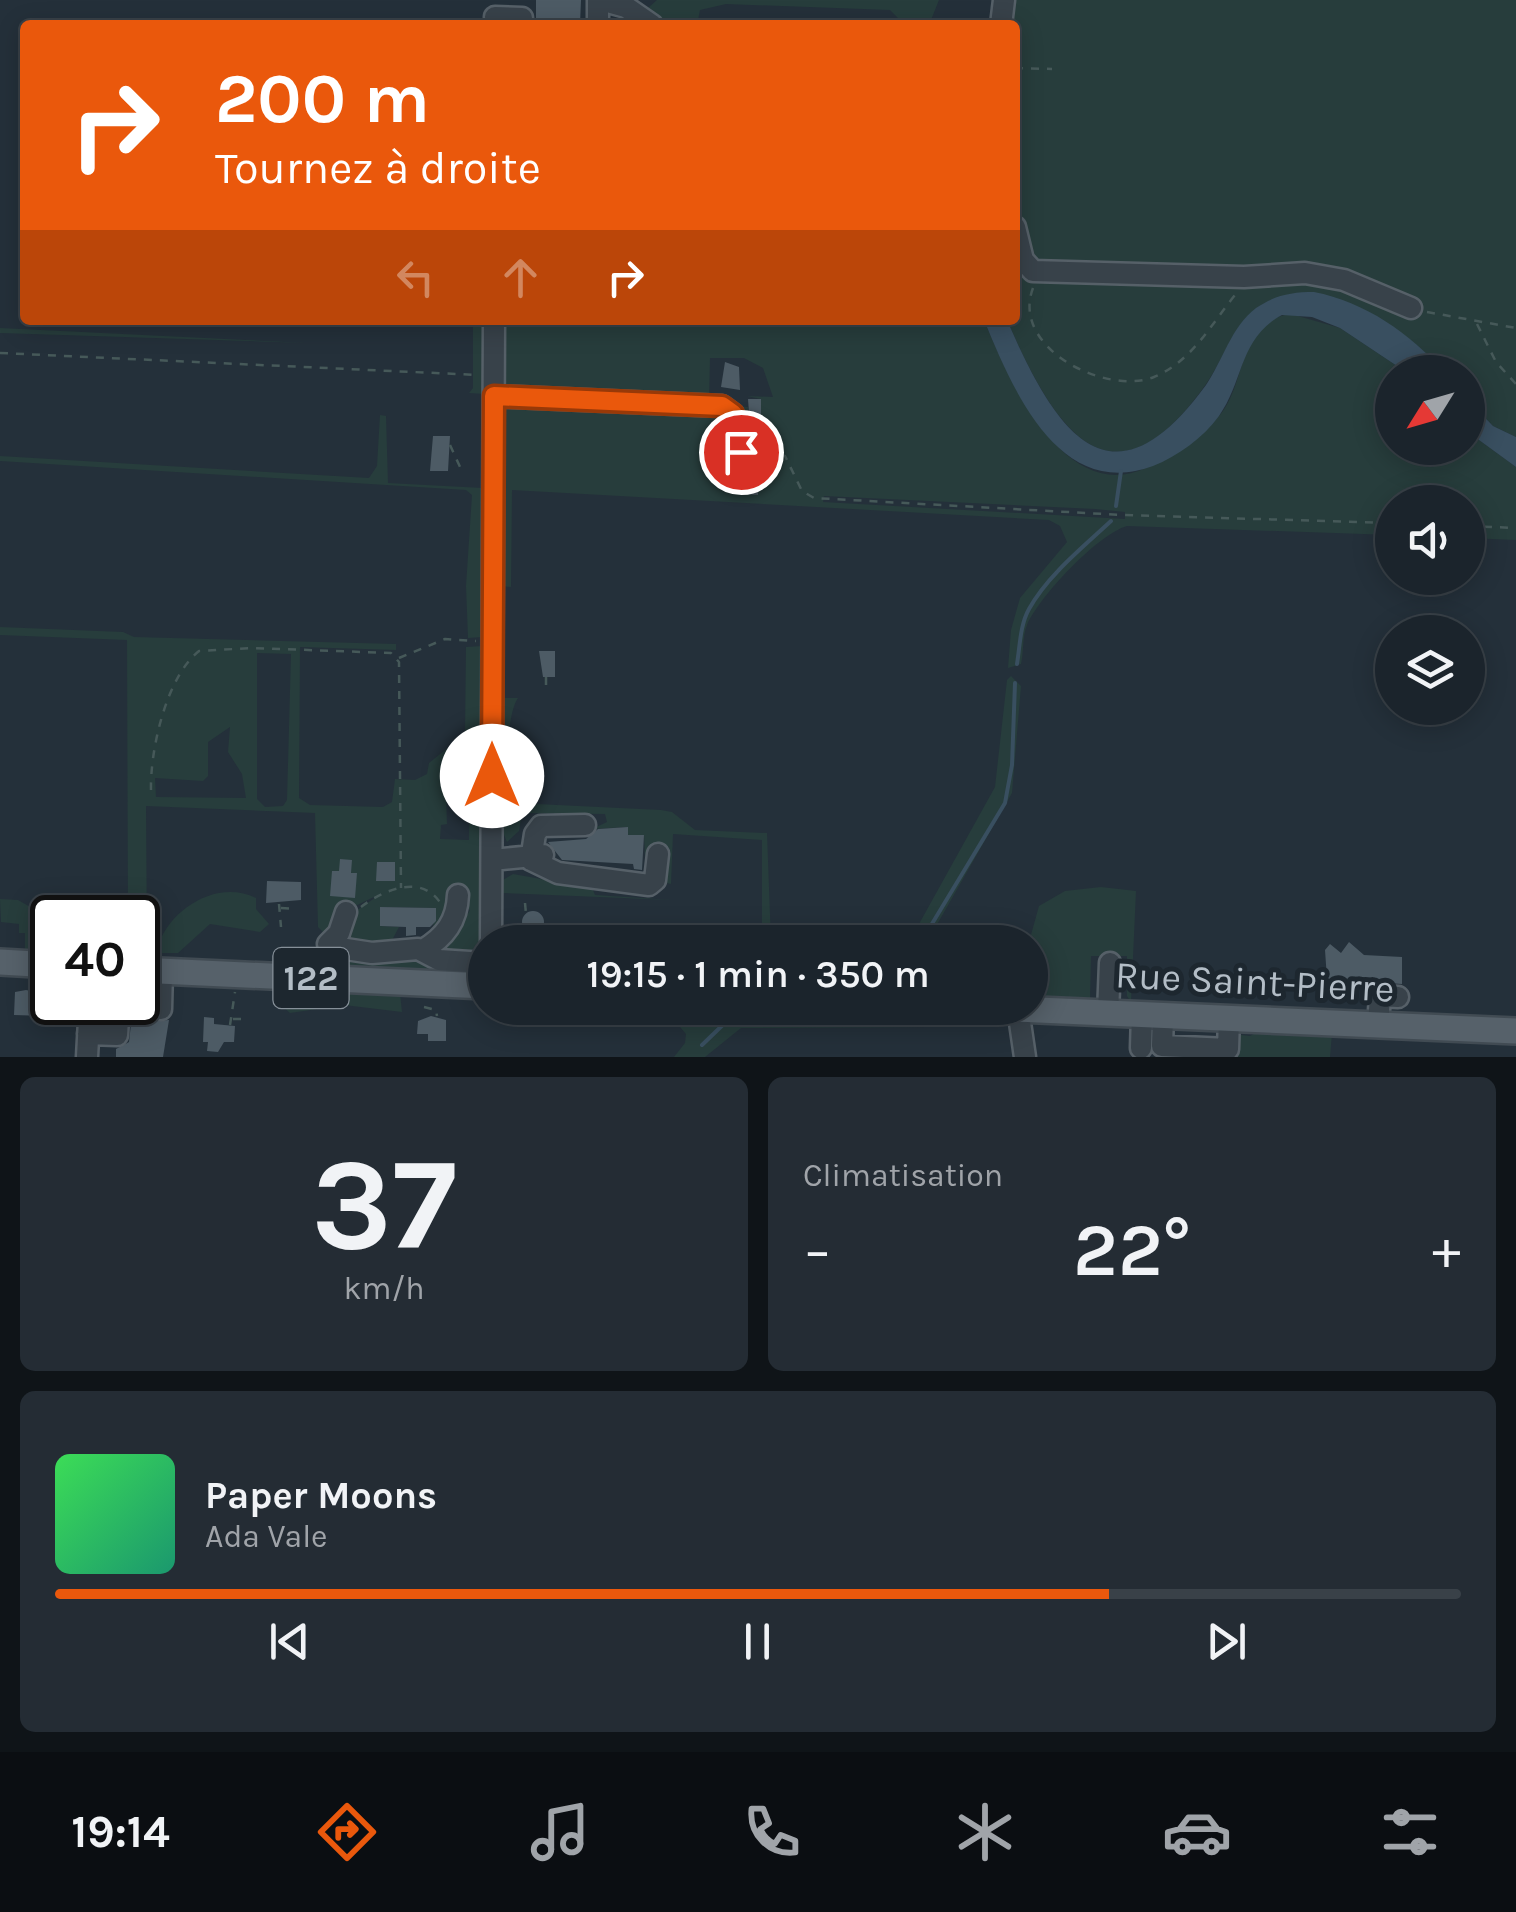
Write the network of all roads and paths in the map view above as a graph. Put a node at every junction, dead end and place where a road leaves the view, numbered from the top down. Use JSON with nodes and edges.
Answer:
{"nodes":[{"id":1,"x":600,"y":0,"type":"edge"},
{"id":2,"x":645,"y":12,"type":"edge"},
{"id":3,"x":495,"y":14,"type":"edge"},
{"id":4,"x":522,"y":14,"type":"edge"},
{"id":5,"x":1020,"y":68,"type":"edge"},
{"id":6,"x":1052,"y":69,"type":"dead end"},
{"id":7,"x":1020,"y":248,"type":"edge"},
{"id":8,"x":1039,"y":272,"type":"junction"},
{"id":9,"x":1229,"y":276,"type":"junction"},
{"id":10,"x":1411,"y":308,"type":"joint"},
{"id":11,"x":1476,"y":323,"type":"junction"},
{"id":12,"x":494,"y":325,"type":"edge"},
{"id":13,"x":1516,"y":328,"type":"edge"},
{"id":14,"x":0,"y":353,"type":"edge"},
{"id":15,"x":1516,"y":384,"type":"edge"},
{"id":16,"x":494,"y":386,"type":"junction"},
{"id":17,"x":748,"y":404,"type":"dead end"},
{"id":18,"x":725,"y":408,"type":"junction"},
{"id":19,"x":450,"y":445,"type":"dead end"},
{"id":20,"x":750,"y":456,"type":"joint"},
{"id":21,"x":460,"y":467,"type":"dead end"},
{"id":22,"x":1375,"y":523,"type":"edge"},
{"id":23,"x":1485,"y":527,"type":"edge"},
{"id":24,"x":1516,"y":528,"type":"edge"},
{"id":25,"x":492,"y":642,"type":"junction"},
{"id":26,"x":398,"y":659,"type":"junction"},
{"id":27,"x":546,"y":677,"type":"dead end"},
{"id":28,"x":546,"y":685,"type":"dead end"},
{"id":29,"x":151,"y":790,"type":"dead end"},
{"id":30,"x":585,"y":824,"type":"dead end"},
{"id":31,"x":658,"y":854,"type":"dead end"},
{"id":32,"x":538,"y":858,"type":"junction"},
{"id":33,"x":492,"y":860,"type":"junction"},
{"id":34,"x":401,"y":888,"type":"junction"},
{"id":35,"x":458,"y":895,"type":"dead end"},
{"id":36,"x":526,"y":903,"type":"dead end"},
{"id":37,"x":296,"y":908,"type":"dead end"},
{"id":38,"x":346,"y":912,"type":"joint"},
{"id":39,"x":526,"y":914,"type":"dead end"},
{"id":40,"x":454,"y":920,"type":"junction"},
{"id":41,"x":491,"y":925,"type":"edge"},
{"id":42,"x":281,"y":927,"type":"dead end"},
{"id":43,"x":328,"y":944,"type":"dead end"},
{"id":44,"x":423,"y":950,"type":"junction"},
{"id":45,"x":0,"y":962,"type":"edge"},
{"id":46,"x":468,"y":962,"type":"edge"},
{"id":47,"x":1110,"y":963,"type":"dead end"},
{"id":48,"x":30,"y":964,"type":"edge"},
{"id":49,"x":160,"y":976,"type":"edge"},
{"id":50,"x":328,"y":979,"type":"junction"},
{"id":51,"x":1340,"y":984,"type":"dead end"},
{"id":52,"x":468,"y":985,"type":"edge"},
{"id":53,"x":236,"y":986,"type":"dead end"},
{"id":54,"x":1368,"y":990,"type":"dead end"},
{"id":55,"x":1398,"y":997,"type":"dead end"},
{"id":56,"x":424,"y":1008,"type":"dead end"},
{"id":57,"x":1048,"y":1010,"type":"edge"},
{"id":58,"x":1108,"y":1013,"type":"junction"},
{"id":59,"x":1153,"y":1015,"type":"junction"},
{"id":60,"x":437,"y":1016,"type":"dead end"},
{"id":61,"x":232,"y":1018,"type":"junction"},
{"id":62,"x":244,"y":1019,"type":"dead end"},
{"id":63,"x":89,"y":1025,"type":"edge"},
{"id":64,"x":118,"y":1025,"type":"edge"},
{"id":65,"x":1020,"y":1025,"type":"edge"},
{"id":66,"x":1378,"y":1025,"type":"junction"},
{"id":67,"x":230,"y":1026,"type":"dead end"},
{"id":68,"x":1516,"y":1031,"type":"edge"},
{"id":69,"x":88,"y":1034,"type":"junction"},
{"id":70,"x":1141,"y":1048,"type":"dead end"},
{"id":71,"x":86,"y":1057,"type":"edge"},
{"id":72,"x":1025,"y":1057,"type":"edge"}],
"edges":[{"from":1,"to":2,"type":"street"},
{"from":3,"to":4,"type":"street"},
{"from":5,"to":6,"type":"path"},
{"from":7,"to":8,"type":"street"},
{"from":8,"to":9,"type":"street"},
{"from":8,"to":9,"type":"path"},
{"from":9,"to":10,"type":"street"},
{"from":10,"to":11,"type":"path"},
{"from":11,"to":13,"type":"path"},
{"from":11,"to":15,"type":"path"},
{"from":12,"to":16,"type":"street"},
{"from":14,"to":16,"type":"path"},
{"from":16,"to":18,"type":"street"},
{"from":16,"to":25,"type":"street"},
{"from":17,"to":18,"type":"street"},
{"from":18,"to":20,"type":"street"},
{"from":19,"to":21,"type":"path"},
{"from":20,"to":22,"type":"path"},
{"from":23,"to":24,"type":"path"},
{"from":25,"to":26,"type":"path"},
{"from":25,"to":33,"type":"street"},
{"from":26,"to":29,"type":"path"},
{"from":26,"to":34,"type":"path"},
{"from":27,"to":28,"type":"path"},
{"from":30,"to":32,"type":"street"},
{"from":31,"to":32,"type":"street"},
{"from":32,"to":33,"type":"street"},
{"from":33,"to":41,"type":"street"},
{"from":34,"to":38,"type":"path"},
{"from":34,"to":40,"type":"path"},
{"from":35,"to":40,"type":"street"},
{"from":36,"to":39,"type":"path"},
{"from":37,"to":42,"type":"path"},
{"from":38,"to":43,"type":"street"},
{"from":40,"to":44,"type":"street"},
{"from":44,"to":46,"type":"street"},
{"from":44,"to":50,"type":"street"},
{"from":45,"to":48,"type":"main road"},
{"from":47,"to":58,"type":"street"},
{"from":49,"to":50,"type":"main road","number":"122"},
{"from":50,"to":52,"type":"main road","number":"122"},
{"from":51,"to":54,"type":"path"},
{"from":53,"to":61,"type":"path"},
{"from":55,"to":66,"type":"street"},
{"from":56,"to":60,"type":"path"},
{"from":57,"to":58,"type":"main road","name":"Rue Saint-Pierre"},
{"from":58,"to":59,"type":"main road","name":"Rue Saint-Pierre"},
{"from":59,"to":66,"type":"main road","name":"Rue Saint-Pierre"},
{"from":59,"to":70,"type":"street"},
{"from":61,"to":62,"type":"path"},
{"from":61,"to":67,"type":"path"},
{"from":63,"to":69,"type":"street"},
{"from":64,"to":69,"type":"street"},
{"from":65,"to":72,"type":"street"},
{"from":66,"to":68,"type":"main road","name":"Rue Saint-Pierre"},
{"from":69,"to":71,"type":"street"}]}
